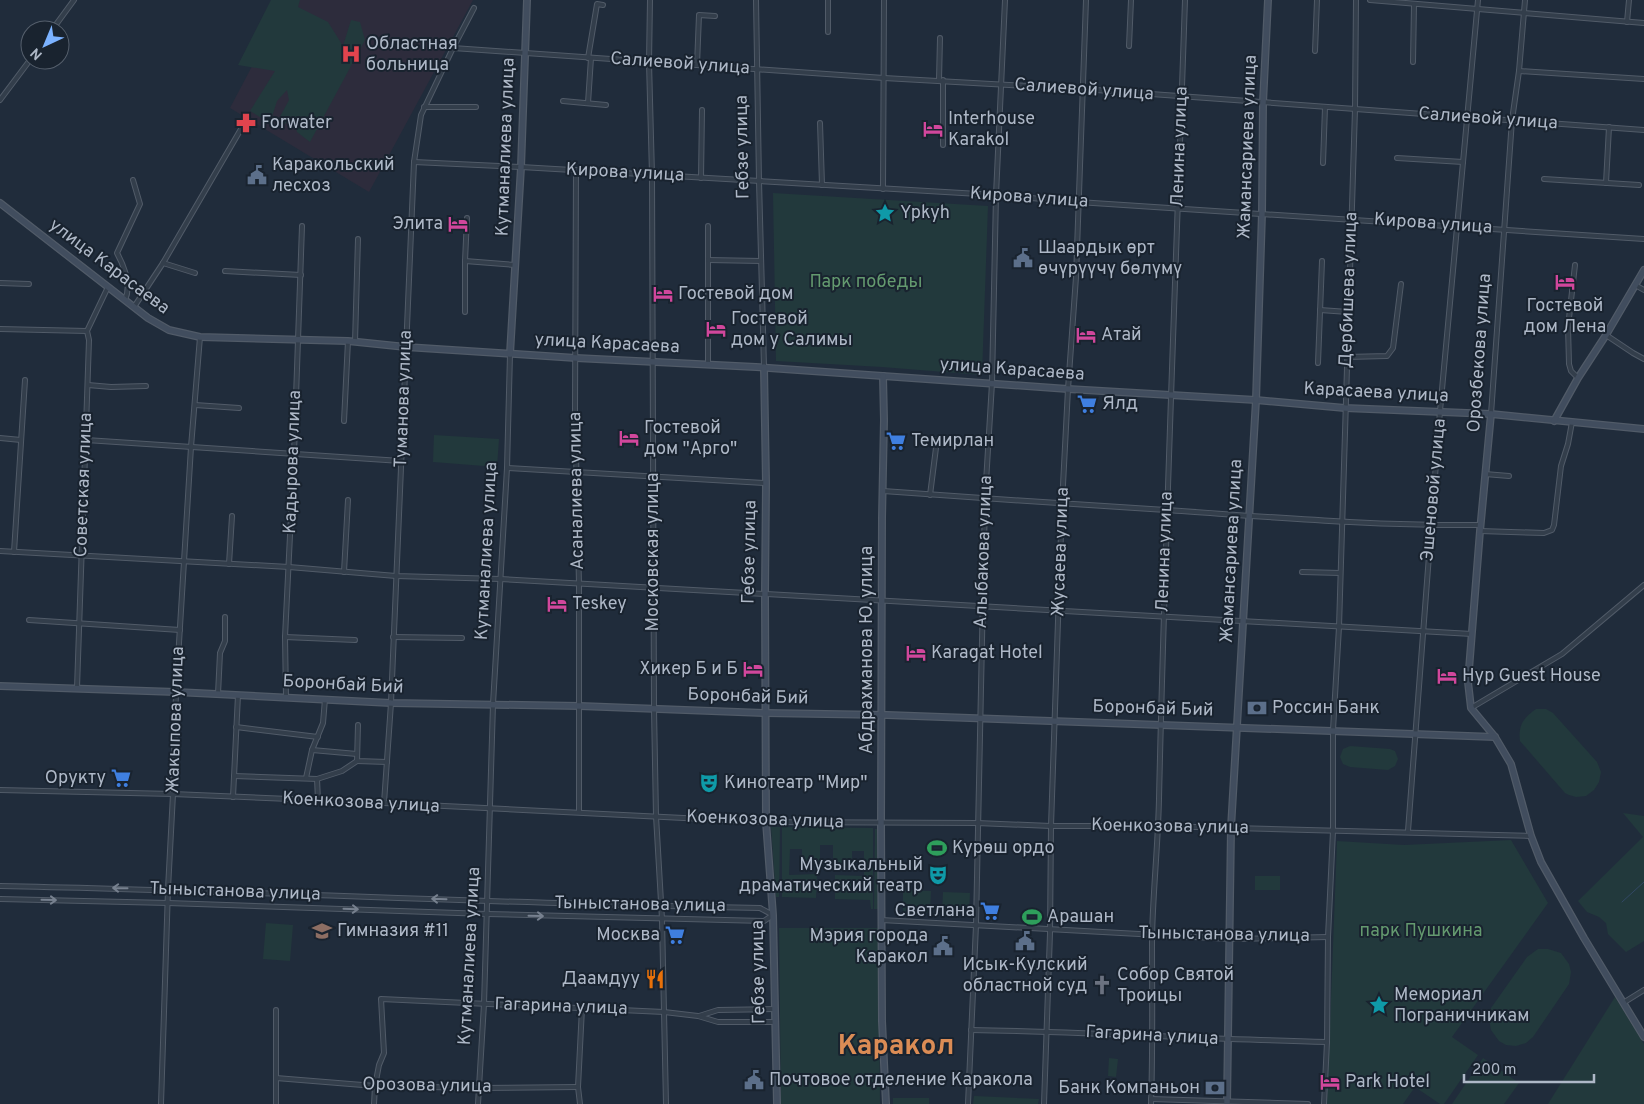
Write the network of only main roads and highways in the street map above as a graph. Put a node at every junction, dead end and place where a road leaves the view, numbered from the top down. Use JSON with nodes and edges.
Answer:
{"nodes":[{"id":1,"x":527,"y":0,"type":"edge"},
{"id":2,"x":1268,"y":0,"type":"edge"},
{"id":3,"x":0,"y":203,"type":"edge"},
{"id":4,"x":1644,"y":270,"type":"edge"},
{"id":5,"x":510,"y":354,"type":"junction"},
{"id":6,"x":764,"y":367,"type":"junction"},
{"id":7,"x":883,"y":376,"type":"junction"},
{"id":8,"x":1256,"y":400,"type":"junction"},
{"id":9,"x":1491,"y":414,"type":"junction"},
{"id":10,"x":1554,"y":421,"type":"junction"},
{"id":11,"x":1644,"y":429,"type":"edge"},
{"id":12,"x":0,"y":686,"type":"edge"},
{"id":13,"x":765,"y":713,"type":"junction"},
{"id":14,"x":881,"y":715,"type":"junction"},
{"id":15,"x":1237,"y":727,"type":"junction"},
{"id":16,"x":1494,"y":737,"type":"junction"},
{"id":17,"x":1644,"y":1037,"type":"edge"},
{"id":18,"x":1227,"y":1103,"type":"edge"},
{"id":19,"x":777,"y":1104,"type":"edge"},
{"id":20,"x":886,"y":1104,"type":"edge"}],
"edges":[{"from":1,"to":5,"type":"main road","name":"Кутманалиева улица"},
{"from":2,"to":8,"type":"main road","name":"Жамансариева улица"},
{"from":3,"to":5,"type":"main road","name":"улица Карасаева"},
{"from":4,"to":10,"type":"main road"},
{"from":5,"to":6,"type":"main road","name":"улица Карасаева"},
{"from":6,"to":7,"type":"main road","name":"улица Карасаева"},
{"from":6,"to":13,"type":"main road","name":"Гебзе улица"},
{"from":7,"to":8,"type":"main road","name":"улица Карасаева"},
{"from":7,"to":14,"type":"main road","name":"Абдрахманова Ю. улица"},
{"from":8,"to":9,"type":"main road","name":"Карасаева улица"},
{"from":8,"to":15,"type":"main road","name":"Жамансариева улица"},
{"from":9,"to":10,"type":"main road","name":"Карасаева улица"},
{"from":9,"to":16,"type":"main road","name":"Орозбекова улица"},
{"from":10,"to":11,"type":"main road","name":"Карасаева улица"},
{"from":12,"to":13,"type":"main road","name":"Боронбай Бий"},
{"from":13,"to":14,"type":"main road","name":"Боронбай Бий"},
{"from":13,"to":19,"type":"main road","name":"Гебзе улица"},
{"from":14,"to":15,"type":"main road","name":"Боронбай Бий"},
{"from":14,"to":20,"type":"main road","name":"Абдрахманова Ю. улица"},
{"from":15,"to":16,"type":"main road","name":"Боронбай Бий"},
{"from":15,"to":18,"type":"main road","name":"Жамансариева улица"},
{"from":16,"to":17,"type":"main road"}]}
